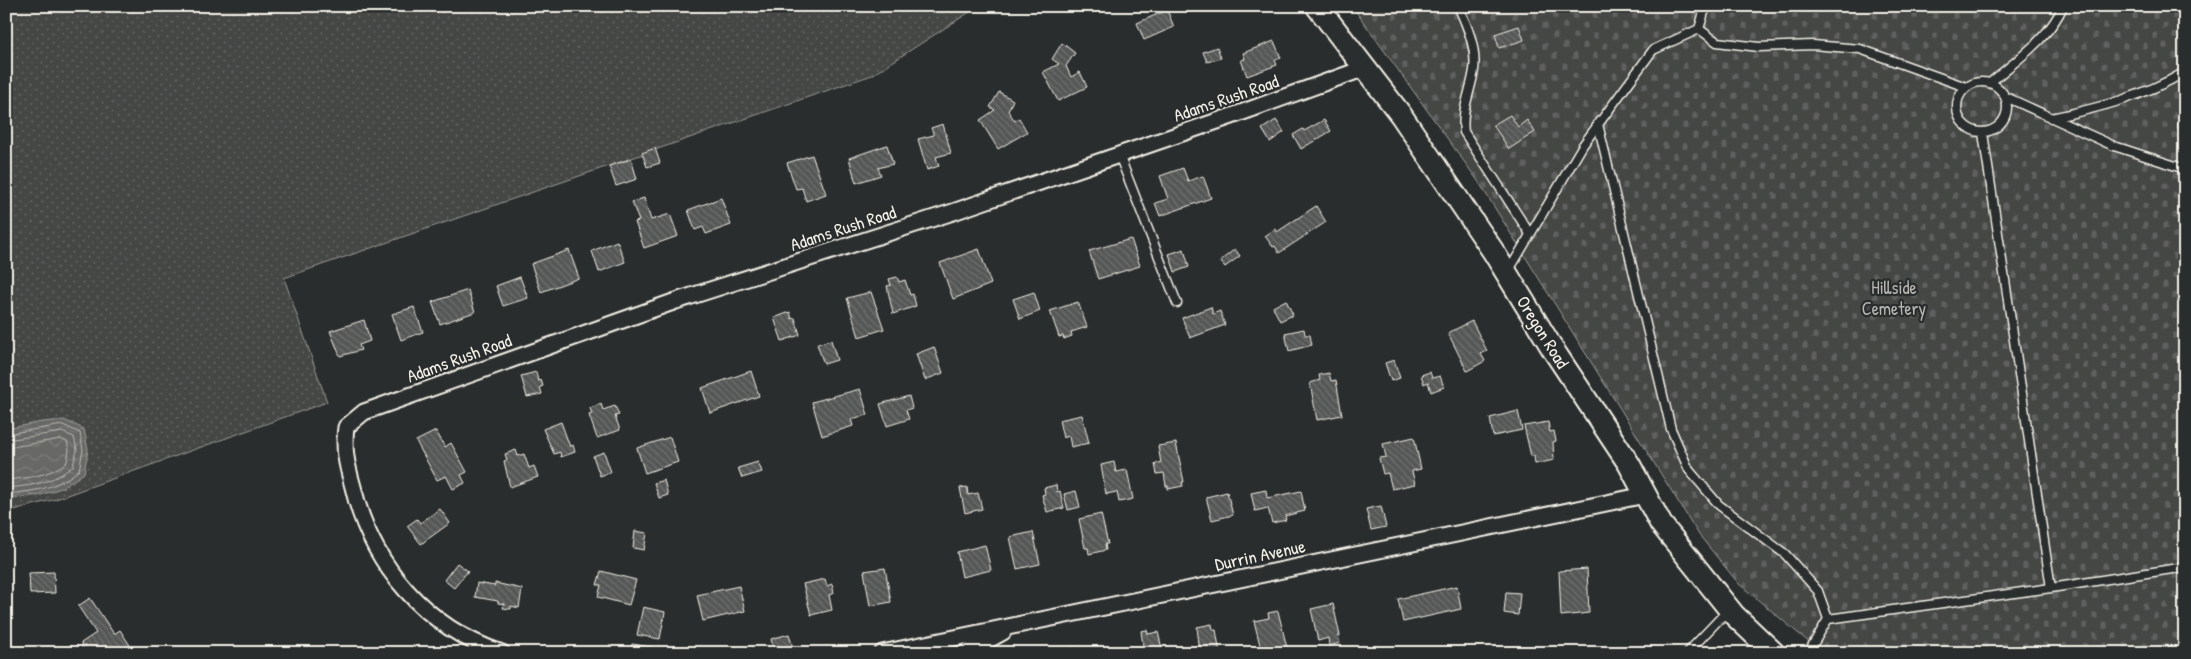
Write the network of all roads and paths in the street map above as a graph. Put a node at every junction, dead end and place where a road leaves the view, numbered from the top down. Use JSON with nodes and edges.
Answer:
{"nodes":[{"id":1,"x":1317,"y":6,"type":"edge"},
{"id":2,"x":1458,"y":6,"type":"edge"},
{"id":3,"x":2063,"y":6,"type":"edge"},
{"id":4,"x":1706,"y":8,"type":"edge"},
{"id":5,"x":1699,"y":29,"type":"junction"},
{"id":6,"x":1365,"y":68,"type":"junction"},
{"id":7,"x":2185,"y":72,"type":"edge"},
{"id":8,"x":1990,"y":82,"type":"junction"},
{"id":9,"x":1966,"y":88,"type":"junction"},
{"id":10,"x":2006,"y":97,"type":"junction"},
{"id":11,"x":2051,"y":118,"type":"junction"},
{"id":12,"x":1598,"y":124,"type":"junction"},
{"id":13,"x":1983,"y":133,"type":"junction"},
{"id":14,"x":1119,"y":155,"type":"junction"},
{"id":15,"x":2185,"y":169,"type":"edge"},
{"id":16,"x":1530,"y":234,"type":"junction"},
{"id":17,"x":1507,"y":273,"type":"junction"},
{"id":18,"x":1177,"y":303,"type":"dead end"},
{"id":19,"x":1645,"y":495,"type":"junction"},
{"id":20,"x":2185,"y":567,"type":"edge"},
{"id":21,"x":2051,"y":588,"type":"junction"},
{"id":22,"x":1730,"y":609,"type":"junction"},
{"id":23,"x":1828,"y":619,"type":"junction"},
{"id":24,"x":1018,"y":624,"type":"junction"},
{"id":25,"x":502,"y":653,"type":"edge"},
{"id":26,"x":882,"y":653,"type":"edge"},
{"id":27,"x":965,"y":653,"type":"edge"},
{"id":28,"x":1687,"y":653,"type":"edge"},
{"id":29,"x":1774,"y":653,"type":"edge"},
{"id":30,"x":1808,"y":653,"type":"edge"}],
"edges":[{"from":1,"to":6,"type":"street","name":"Oregon Road"},
{"from":2,"to":16,"type":"lane"},
{"from":3,"to":8,"type":"lane"},
{"from":4,"to":5,"type":"lane"},
{"from":5,"to":9,"type":"lane"},
{"from":5,"to":12,"type":"lane"},
{"from":6,"to":14,"type":"street","name":"Adams Rush Road"},
{"from":6,"to":17,"type":"street","name":"Oregon Road"},
{"from":7,"to":11,"type":"lane"},
{"from":8,"to":9,"type":"lane"},
{"from":8,"to":10,"type":"lane"},
{"from":9,"to":13,"type":"lane"},
{"from":10,"to":11,"type":"lane"},
{"from":10,"to":13,"type":"lane"},
{"from":11,"to":15,"type":"lane"},
{"from":12,"to":16,"type":"lane"},
{"from":12,"to":23,"type":"lane"},
{"from":13,"to":21,"type":"lane"},
{"from":14,"to":18,"type":"lane"},
{"from":14,"to":25,"type":"street","name":"Adams Rush Road"},
{"from":16,"to":17,"type":"lane"},
{"from":17,"to":19,"type":"street","name":"Oregon Road"},
{"from":19,"to":22,"type":"street","name":"Oregon Road"},
{"from":19,"to":24,"type":"street","name":"Durrin Avenue"},
{"from":20,"to":21,"type":"lane"},
{"from":21,"to":23,"type":"lane"},
{"from":22,"to":28,"type":"lane"},
{"from":22,"to":29,"type":"street","name":"Oregon Road"},
{"from":23,"to":30,"type":"lane"},
{"from":24,"to":26,"type":"street","name":"Durrin Avenue"},
{"from":24,"to":27,"type":"street"}]}
